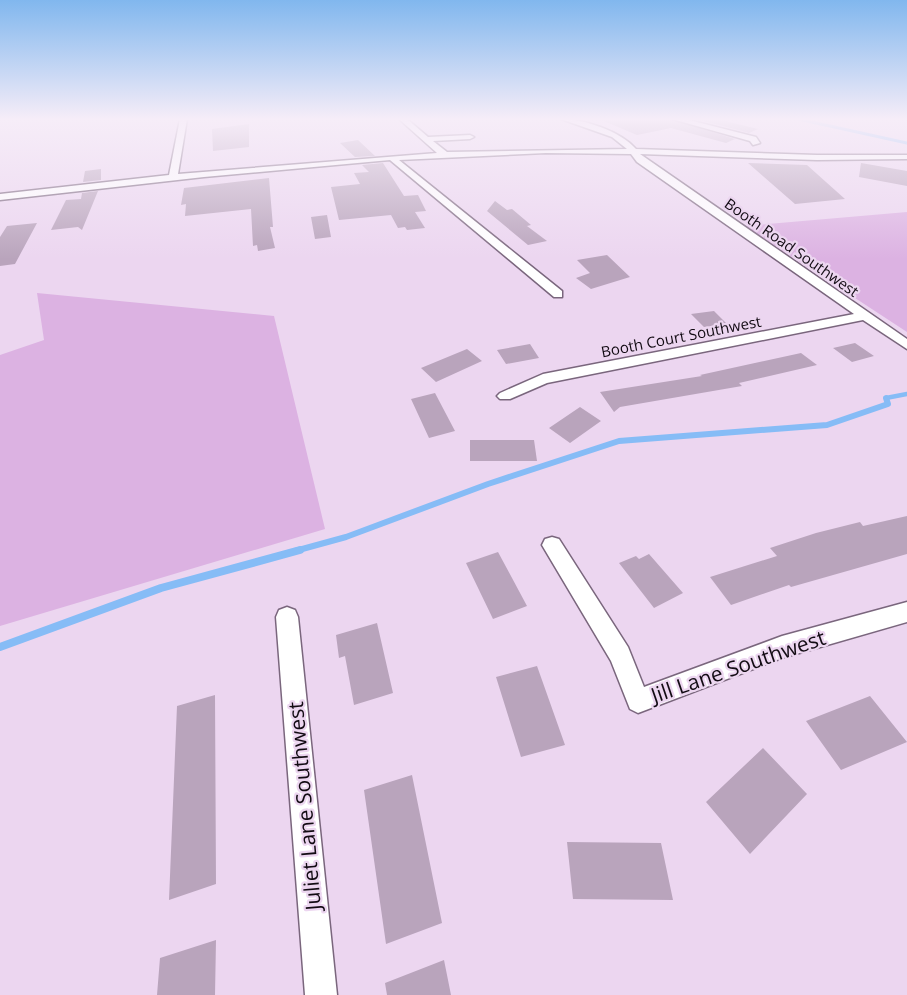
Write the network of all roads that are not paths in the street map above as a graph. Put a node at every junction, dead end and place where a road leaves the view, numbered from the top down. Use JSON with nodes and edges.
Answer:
{"nodes":[{"id":1,"x":175,"y":165,"type":"edge"},
{"id":2,"x":311,"y":165,"type":"edge"},
{"id":3,"x":401,"y":165,"type":"edge"},
{"id":4,"x":648,"y":165,"type":"edge"},
{"id":5,"x":173,"y":178,"type":"junction"},
{"id":6,"x":0,"y":197,"type":"edge"},
{"id":7,"x":558,"y":294,"type":"dead end"},
{"id":8,"x":866,"y":316,"type":"junction"},
{"id":9,"x":907,"y":345,"type":"edge"},
{"id":10,"x":506,"y":396,"type":"dead end"},
{"id":11,"x":552,"y":545,"type":"dead end"},
{"id":12,"x":907,"y":612,"type":"edge"},
{"id":13,"x":286,"y":617,"type":"dead end"},
{"id":14,"x":321,"y":995,"type":"edge"}],
"edges":[{"from":1,"to":5,"type":"street"},
{"from":2,"to":5,"type":"street"},
{"from":3,"to":7,"type":"street"},
{"from":4,"to":8,"type":"street","name":"Booth Road Southwest"},
{"from":5,"to":6,"type":"street"},
{"from":8,"to":9,"type":"street","name":"Booth Road Southwest"},
{"from":8,"to":10,"type":"street","name":"Booth Court Southwest"},
{"from":11,"to":12,"type":"street","name":"Jill Lane Southwest"},
{"from":13,"to":14,"type":"street","name":"Juliet Lane Southwest"}]}
